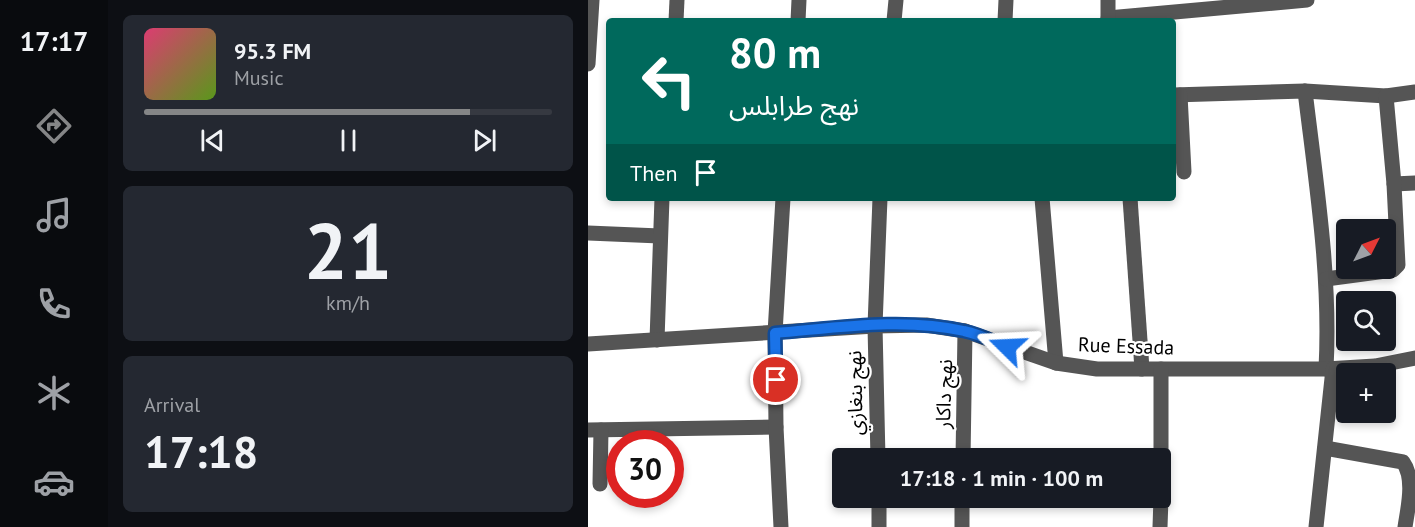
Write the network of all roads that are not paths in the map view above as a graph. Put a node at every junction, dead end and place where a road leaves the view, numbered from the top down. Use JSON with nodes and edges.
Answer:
{"nodes":[{"id":1,"x":592,"y":0,"type":"edge"},
{"id":2,"x":677,"y":0,"type":"edge"},
{"id":3,"x":800,"y":0,"type":"edge"},
{"id":4,"x":896,"y":0,"type":"edge"},
{"id":5,"x":1006,"y":0,"type":"edge"},
{"id":6,"x":1108,"y":0,"type":"edge"},
{"id":7,"x":1307,"y":0,"type":"edge"},
{"id":8,"x":676,"y":18,"type":"edge"},
{"id":9,"x":798,"y":18,"type":"edge"},
{"id":10,"x":894,"y":18,"type":"edge"},
{"id":11,"x":1005,"y":18,"type":"edge"},
{"id":12,"x":1108,"y":18,"type":"edge"},
{"id":13,"x":1128,"y":18,"type":"edge"},
{"id":14,"x":588,"y":64,"type":"edge"},
{"id":15,"x":1305,"y":91,"type":"junction"},
{"id":16,"x":1415,"y":92,"type":"edge"},
{"id":17,"x":1176,"y":95,"type":"edge"},
{"id":18,"x":1386,"y":96,"type":"junction"},
{"id":19,"x":1184,"y":172,"type":"dead end"},
{"id":20,"x":1415,"y":183,"type":"edge"},
{"id":21,"x":1394,"y":184,"type":"junction"},
{"id":22,"x":662,"y":201,"type":"edge"},
{"id":23,"x":783,"y":201,"type":"edge"},
{"id":24,"x":880,"y":201,"type":"edge"},
{"id":25,"x":1042,"y":201,"type":"edge"},
{"id":26,"x":1130,"y":201,"type":"edge"},
{"id":27,"x":588,"y":232,"type":"edge"},
{"id":28,"x":660,"y":236,"type":"junction"},
{"id":29,"x":1326,"y":279,"type":"junction"},
{"id":30,"x":875,"y":326,"type":"junction"},
{"id":31,"x":965,"y":331,"type":"junction"},
{"id":32,"x":775,"y":333,"type":"junction"},
{"id":33,"x":657,"y":340,"type":"junction"},
{"id":34,"x":588,"y":344,"type":"edge"},
{"id":35,"x":1415,"y":358,"type":"edge"},
{"id":36,"x":1056,"y":363,"type":"junction"},
{"id":37,"x":1142,"y":369,"type":"junction"},
{"id":38,"x":1161,"y":369,"type":"junction"},
{"id":39,"x":1330,"y":369,"type":"junction"},
{"id":40,"x":776,"y":427,"type":"junction"},
{"id":41,"x":595,"y":430,"type":"edge"},
{"id":42,"x":878,"y":448,"type":"edge"},
{"id":43,"x":963,"y":448,"type":"edge"},
{"id":44,"x":1161,"y":448,"type":"edge"},
{"id":45,"x":1325,"y":448,"type":"junction"},
{"id":46,"x":600,"y":484,"type":"dead end"},
{"id":47,"x":879,"y":508,"type":"edge"},
{"id":48,"x":962,"y":508,"type":"edge"},
{"id":49,"x":1161,"y":508,"type":"edge"},
{"id":50,"x":782,"y":527,"type":"edge"},
{"id":51,"x":879,"y":527,"type":"edge"},
{"id":52,"x":962,"y":527,"type":"edge"},
{"id":53,"x":1160,"y":527,"type":"edge"},
{"id":54,"x":1316,"y":527,"type":"edge"},
{"id":55,"x":1405,"y":527,"type":"edge"}],
"edges":[{"from":1,"to":14,"type":"street"},
{"from":2,"to":8,"type":"street"},
{"from":3,"to":9,"type":"street"},
{"from":4,"to":10,"type":"street"},
{"from":5,"to":11,"type":"street"},
{"from":6,"to":12,"type":"street"},
{"from":7,"to":13,"type":"street"},
{"from":15,"to":17,"type":"street"},
{"from":15,"to":18,"type":"street"},
{"from":15,"to":29,"type":"street"},
{"from":16,"to":18,"type":"street"},
{"from":17,"to":19,"type":"street"},
{"from":18,"to":21,"type":"street"},
{"from":20,"to":21,"type":"street"},
{"from":21,"to":29,"type":"street"},
{"from":22,"to":28,"type":"street"},
{"from":23,"to":32,"type":"street"},
{"from":24,"to":30,"type":"street","name":"نهج بنغازي"},
{"from":25,"to":36,"type":"street"},
{"from":26,"to":37,"type":"street"},
{"from":27,"to":28,"type":"street"},
{"from":28,"to":33,"type":"street"},
{"from":29,"to":39,"type":"street"},
{"from":30,"to":31,"type":"street","name":"Rue Essada"},
{"from":30,"to":32,"type":"street","name":"Rue Essada"},
{"from":30,"to":42,"type":"street","name":"نهج بنغازي"},
{"from":31,"to":36,"type":"street","name":"Rue Essada"},
{"from":31,"to":43,"type":"street","name":"نهج داكار"},
{"from":32,"to":33,"type":"street","name":"Rue Essada"},
{"from":32,"to":40,"type":"street"},
{"from":33,"to":34,"type":"street","name":"Rue Essada"},
{"from":35,"to":39,"type":"street","name":"Rue Essada"},
{"from":36,"to":37,"type":"street","name":"Rue Essada"},
{"from":37,"to":38,"type":"street","name":"Rue Essada"},
{"from":38,"to":39,"type":"street","name":"Rue Essada"},
{"from":38,"to":44,"type":"street"},
{"from":39,"to":45,"type":"street"},
{"from":40,"to":41,"type":"street"},
{"from":40,"to":50,"type":"street"},
{"from":41,"to":46,"type":"street"},
{"from":45,"to":54,"type":"street"},
{"from":45,"to":55,"type":"street"},
{"from":47,"to":51,"type":"street"},
{"from":48,"to":52,"type":"street"},
{"from":49,"to":53,"type":"street"}]}
